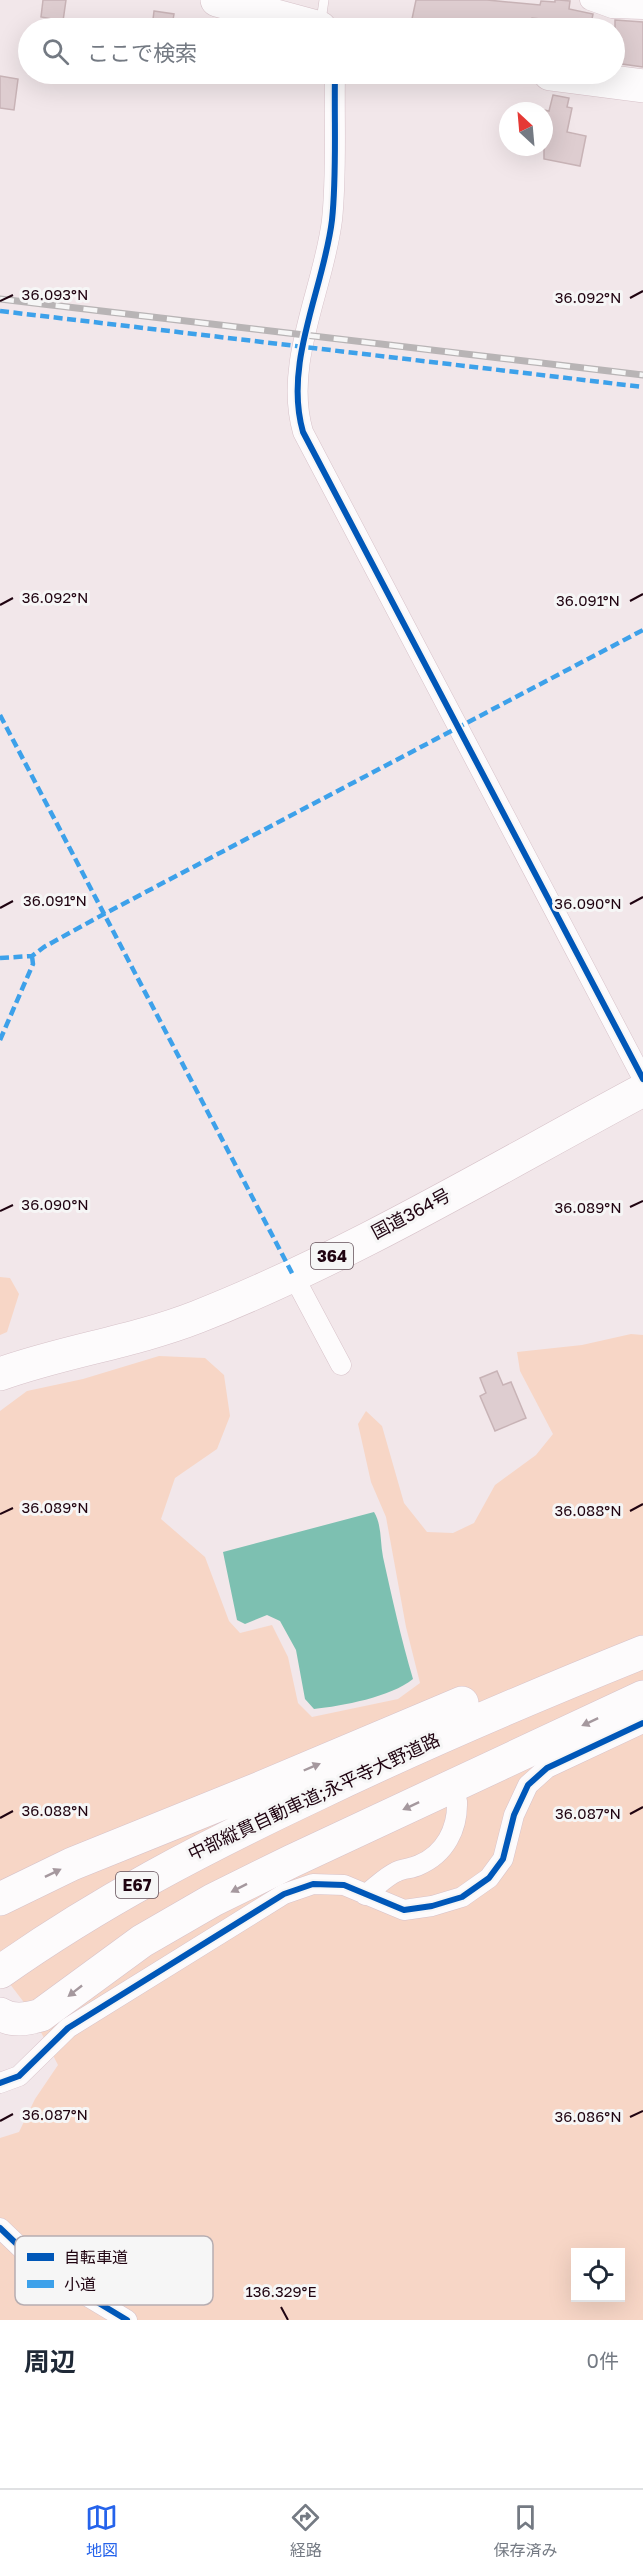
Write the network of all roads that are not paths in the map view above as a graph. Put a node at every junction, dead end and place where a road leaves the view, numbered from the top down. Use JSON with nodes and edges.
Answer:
{"nodes":[{"id":1,"x":217,"y":0,"type":"edge"},
{"id":2,"x":324,"y":0,"type":"edge"},
{"id":3,"x":590,"y":0,"type":"edge"},
{"id":4,"x":643,"y":9,"type":"edge"},
{"id":5,"x":283,"y":18,"type":"edge"},
{"id":6,"x":321,"y":18,"type":"edge"},
{"id":7,"x":335,"y":84,"type":"edge"},
{"id":8,"x":625,"y":84,"type":"edge"},
{"id":9,"x":643,"y":86,"type":"edge"},
{"id":10,"x":643,"y":1079,"type":"edge"},
{"id":11,"x":643,"y":1090,"type":"edge"},
{"id":12,"x":293,"y":1275,"type":"junction"},
{"id":13,"x":341,"y":1365,"type":"dead end"},
{"id":14,"x":0,"y":1374,"type":"edge"},
{"id":15,"x":643,"y":1637,"type":"edge"},
{"id":16,"x":643,"y":1653,"type":"edge"},
{"id":17,"x":643,"y":1697,"type":"edge"},
{"id":18,"x":475,"y":1710,"type":"junction"},
{"id":19,"x":643,"y":1723,"type":"edge"},
{"id":20,"x":458,"y":1801,"type":"dead end"},
{"id":21,"x":266,"y":1802,"type":"junction"},
{"id":22,"x":365,"y":1895,"type":"junction"},
{"id":23,"x":0,"y":1899,"type":"edge"},
{"id":24,"x":4,"y":1970,"type":"edge"},
{"id":25,"x":2,"y":2020,"type":"edge"},
{"id":26,"x":0,"y":2084,"type":"edge"},
{"id":27,"x":0,"y":2228,"type":"edge"},
{"id":28,"x":15,"y":2242,"type":"edge"},
{"id":29,"x":102,"y":2305,"type":"edge"},
{"id":30,"x":127,"y":2320,"type":"edge"}],
"edges":[{"from":1,"to":5,"type":"highway"},
{"from":2,"to":6,"type":"lane"},
{"from":3,"to":4,"type":"street"},
{"from":7,"to":10,"type":"street"},
{"from":8,"to":9,"type":"highway"},
{"from":11,"to":12,"type":"highway","name":"国道364号","number":"364"},
{"from":12,"to":13,"type":"street"},
{"from":12,"to":14,"type":"highway","name":"国道364号","number":"364"},
{"from":15,"to":18,"type":"highway"},
{"from":16,"to":18,"type":"highway","name":"中部縦貫自動車道;永平寺大野道路","number":"E67"},
{"from":17,"to":25,"type":"highway","one_way":true},
{"from":18,"to":21,"type":"highway","name":"中部縦貫自動車道;永平寺大野道路","number":"E67"},
{"from":19,"to":22,"type":"street"},
{"from":20,"to":22,"type":"street"},
{"from":23,"to":21,"type":"highway","one_way":true},
{"from":21,"to":24,"type":"highway","name":"中部縦貫自動車道;永平寺大野道路","number":"E67"},
{"from":22,"to":26,"type":"street"},
{"from":27,"to":28,"type":"street"},
{"from":29,"to":30,"type":"street"}]}
